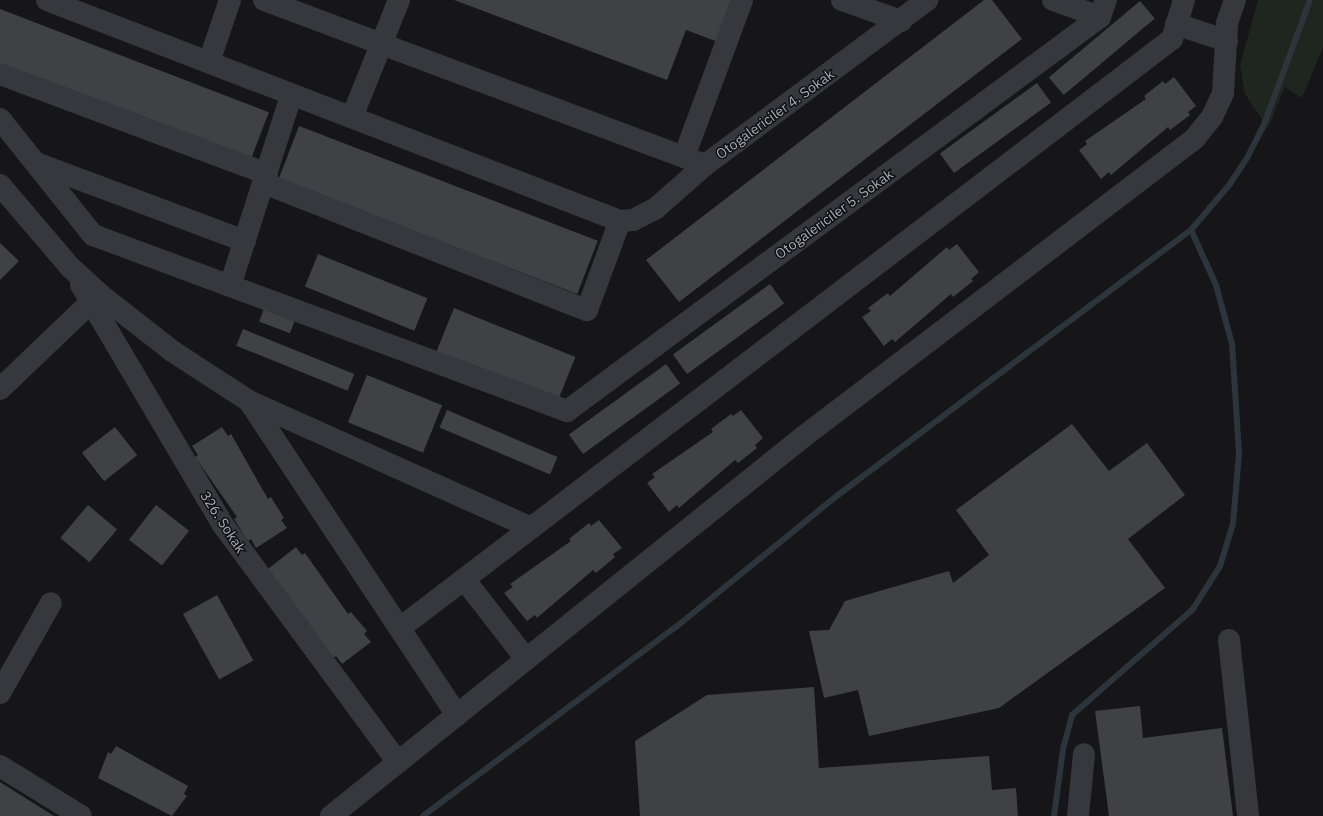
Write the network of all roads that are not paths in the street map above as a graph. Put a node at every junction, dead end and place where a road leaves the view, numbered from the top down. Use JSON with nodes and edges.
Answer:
{"nodes":[{"id":1,"x":46,"y":0,"type":"edge"},
{"id":2,"x":230,"y":0,"type":"edge"},
{"id":3,"x":264,"y":0,"type":"edge"},
{"id":4,"x":399,"y":0,"type":"edge"},
{"id":5,"x":742,"y":0,"type":"edge"},
{"id":6,"x":842,"y":0,"type":"edge"},
{"id":7,"x":927,"y":0,"type":"edge"},
{"id":8,"x":1053,"y":0,"type":"edge"},
{"id":9,"x":1184,"y":0,"type":"edge"},
{"id":10,"x":1234,"y":0,"type":"edge"},
{"id":11,"x":1103,"y":9,"type":"edge"},
{"id":12,"x":901,"y":21,"type":"junction"},
{"id":13,"x":1176,"y":24,"type":"junction"},
{"id":14,"x":1227,"y":41,"type":"junction"},
{"id":15,"x":381,"y":44,"type":"junction"},
{"id":16,"x":210,"y":62,"type":"junction"},
{"id":17,"x":0,"y":74,"type":"edge"},
{"id":18,"x":291,"y":96,"type":"junction"},
{"id":19,"x":352,"y":117,"type":"junction"},
{"id":20,"x":0,"y":119,"type":"edge"},
{"id":21,"x":684,"y":157,"type":"junction"},
{"id":22,"x":35,"y":163,"type":"junction"},
{"id":23,"x":705,"y":165,"type":"junction"},
{"id":24,"x":265,"y":178,"type":"junction"},
{"id":25,"x":0,"y":185,"type":"edge"},
{"id":26,"x":620,"y":221,"type":"junction"},
{"id":27,"x":245,"y":241,"type":"junction"},
{"id":28,"x":70,"y":267,"type":"junction"},
{"id":29,"x":230,"y":286,"type":"junction"},
{"id":30,"x":91,"y":302,"type":"junction"},
{"id":31,"x":0,"y":389,"type":"edge"},
{"id":32,"x":249,"y":401,"type":"junction"},
{"id":33,"x":531,"y":528,"type":"junction"},
{"id":34,"x":464,"y":579,"type":"junction"},
{"id":35,"x":51,"y":603,"type":"dead end"},
{"id":36,"x":400,"y":628,"type":"junction"},
{"id":37,"x":1229,"y":640,"type":"dead end"},
{"id":38,"x":526,"y":659,"type":"junction"},
{"id":39,"x":0,"y":693,"type":"edge"},
{"id":40,"x":457,"y":715,"type":"junction"},
{"id":41,"x":1084,"y":754,"type":"dead end"},
{"id":42,"x":398,"y":762,"type":"junction"},
{"id":43,"x":0,"y":766,"type":"edge"},
{"id":44,"x":80,"y":816,"type":"edge"},
{"id":45,"x":331,"y":816,"type":"edge"},
{"id":46,"x":1078,"y":816,"type":"edge"},
{"id":47,"x":1248,"y":816,"type":"edge"}],
"edges":[{"from":1,"to":16,"type":"street"},
{"from":2,"to":16,"type":"street"},
{"from":3,"to":15,"type":"street"},
{"from":4,"to":15,"type":"street"},
{"from":5,"to":21,"type":"street"},
{"from":6,"to":12,"type":"street"},
{"from":7,"to":12,"type":"street","name":"Otogalericiler 4. Sokak"},
{"from":8,"to":11,"type":"street"},
{"from":9,"to":13,"type":"street"},
{"from":10,"to":14,"type":"street"},
{"from":11,"to":29,"type":"street","name":"Otogalericiler 5. Sokak"},
{"from":12,"to":23,"type":"street","name":"Otogalericiler 4. Sokak"},
{"from":13,"to":14,"type":"street"},
{"from":13,"to":33,"type":"street"},
{"from":14,"to":38,"type":"street"},
{"from":15,"to":19,"type":"street"},
{"from":15,"to":21,"type":"street"},
{"from":16,"to":18,"type":"street"},
{"from":17,"to":24,"type":"street"},
{"from":18,"to":19,"type":"street"},
{"from":18,"to":24,"type":"street"},
{"from":19,"to":26,"type":"street"},
{"from":20,"to":22,"type":"street"},
{"from":21,"to":23,"type":"street"},
{"from":22,"to":27,"type":"street"},
{"from":22,"to":29,"type":"street"},
{"from":23,"to":26,"type":"street","name":"Otogalericiler 4. Sokak"},
{"from":24,"to":26,"type":"street"},
{"from":24,"to":27,"type":"street"},
{"from":25,"to":28,"type":"street"},
{"from":27,"to":29,"type":"street"},
{"from":28,"to":30,"type":"street","name":"326. Sokak"},
{"from":28,"to":32,"type":"street"},
{"from":30,"to":31,"type":"street"},
{"from":30,"to":42,"type":"street","name":"326. Sokak"},
{"from":32,"to":33,"type":"street"},
{"from":32,"to":36,"type":"street"},
{"from":33,"to":34,"type":"street"},
{"from":34,"to":36,"type":"street"},
{"from":34,"to":38,"type":"street"},
{"from":35,"to":39,"type":"street"},
{"from":36,"to":40,"type":"street"},
{"from":37,"to":47,"type":"street"},
{"from":38,"to":40,"type":"street"},
{"from":40,"to":42,"type":"street"},
{"from":41,"to":46,"type":"street"},
{"from":42,"to":45,"type":"street"},
{"from":43,"to":44,"type":"street"}]}
